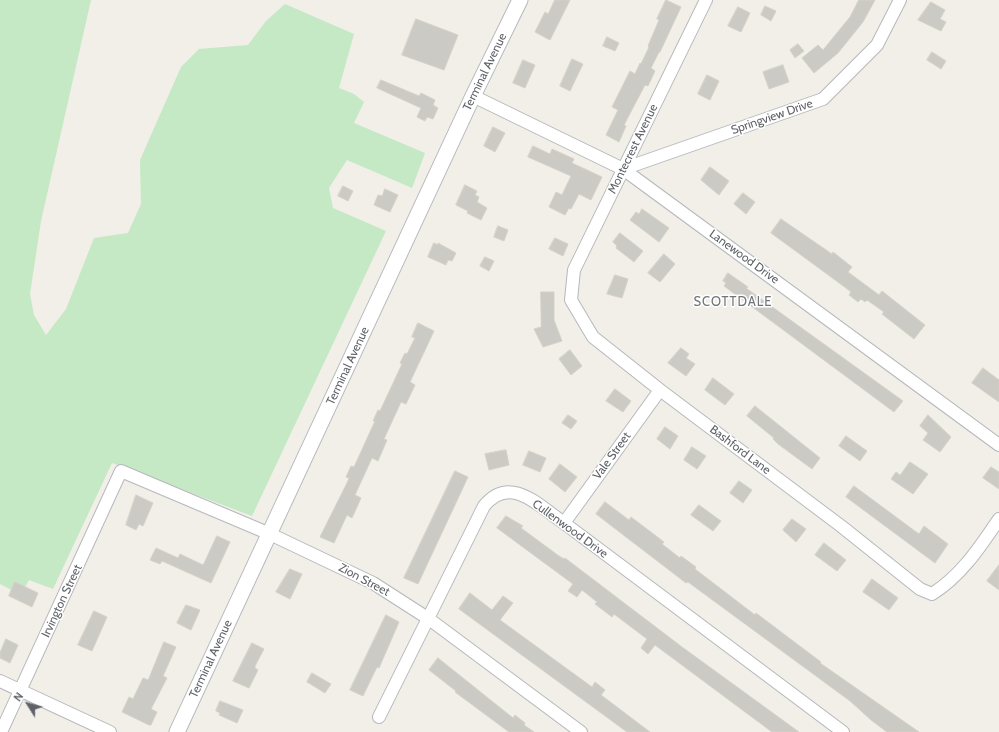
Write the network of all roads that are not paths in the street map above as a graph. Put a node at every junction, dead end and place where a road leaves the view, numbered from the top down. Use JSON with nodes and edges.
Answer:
{"nodes":[{"id":1,"x":520,"y":0,"type":"edge"},
{"id":2,"x":706,"y":0,"type":"edge"},
{"id":3,"x":900,"y":0,"type":"edge"},
{"id":4,"x":473,"y":96,"type":"junction"},
{"id":5,"x":623,"y":169,"type":"junction"},
{"id":6,"x":571,"y":300,"type":"joint"},
{"id":7,"x":660,"y":390,"type":"junction"},
{"id":8,"x":999,"y":445,"type":"edge"},
{"id":9,"x":121,"y":470,"type":"joint"},
{"id":10,"x":999,"y":519,"type":"edge"},
{"id":11,"x":564,"y":523,"type":"junction"},
{"id":12,"x":270,"y":534,"type":"junction"},
{"id":13,"x":429,"y":618,"type":"junction"},
{"id":14,"x":0,"y":680,"type":"edge"},
{"id":15,"x":21,"y":690,"type":"junction"},
{"id":16,"x":379,"y":718,"type":"dead end"},
{"id":17,"x":1,"y":732,"type":"edge"},
{"id":18,"x":110,"y":732,"type":"edge"},
{"id":19,"x":178,"y":732,"type":"edge"},
{"id":20,"x":581,"y":732,"type":"edge"},
{"id":21,"x":843,"y":732,"type":"edge"}],
"edges":[{"from":1,"to":4,"type":"street","name":"Terminal Avenue"},
{"from":2,"to":5,"type":"street","name":"Montecrest Avenue"},
{"from":3,"to":5,"type":"street","name":"Springview Drive"},
{"from":4,"to":5,"type":"street","name":"Lanewood Drive"},
{"from":4,"to":12,"type":"street","name":"Terminal Avenue"},
{"from":5,"to":6,"type":"street","name":"Montecrest Avenue"},
{"from":5,"to":8,"type":"street","name":"Lanewood Drive"},
{"from":6,"to":7,"type":"street","name":"Bashford Lane"},
{"from":7,"to":10,"type":"street","name":"Bashford Lane"},
{"from":7,"to":11,"type":"street","name":"Vale Street"},
{"from":9,"to":12,"type":"street","name":"Zion Street"},
{"from":9,"to":15,"type":"street","name":"Irvington Street"},
{"from":11,"to":13,"type":"street","name":"Cullenwood Drive"},
{"from":11,"to":21,"type":"street","name":"Cullenwood Drive"},
{"from":12,"to":13,"type":"street","name":"Zion Street"},
{"from":12,"to":19,"type":"street","name":"Terminal Avenue"},
{"from":13,"to":16,"type":"street","name":"Cullenwood Drive"},
{"from":13,"to":20,"type":"street","name":"Zion Street"},
{"from":14,"to":15,"type":"street"},
{"from":15,"to":17,"type":"street","name":"Irvington Street"},
{"from":15,"to":18,"type":"street"}]}
